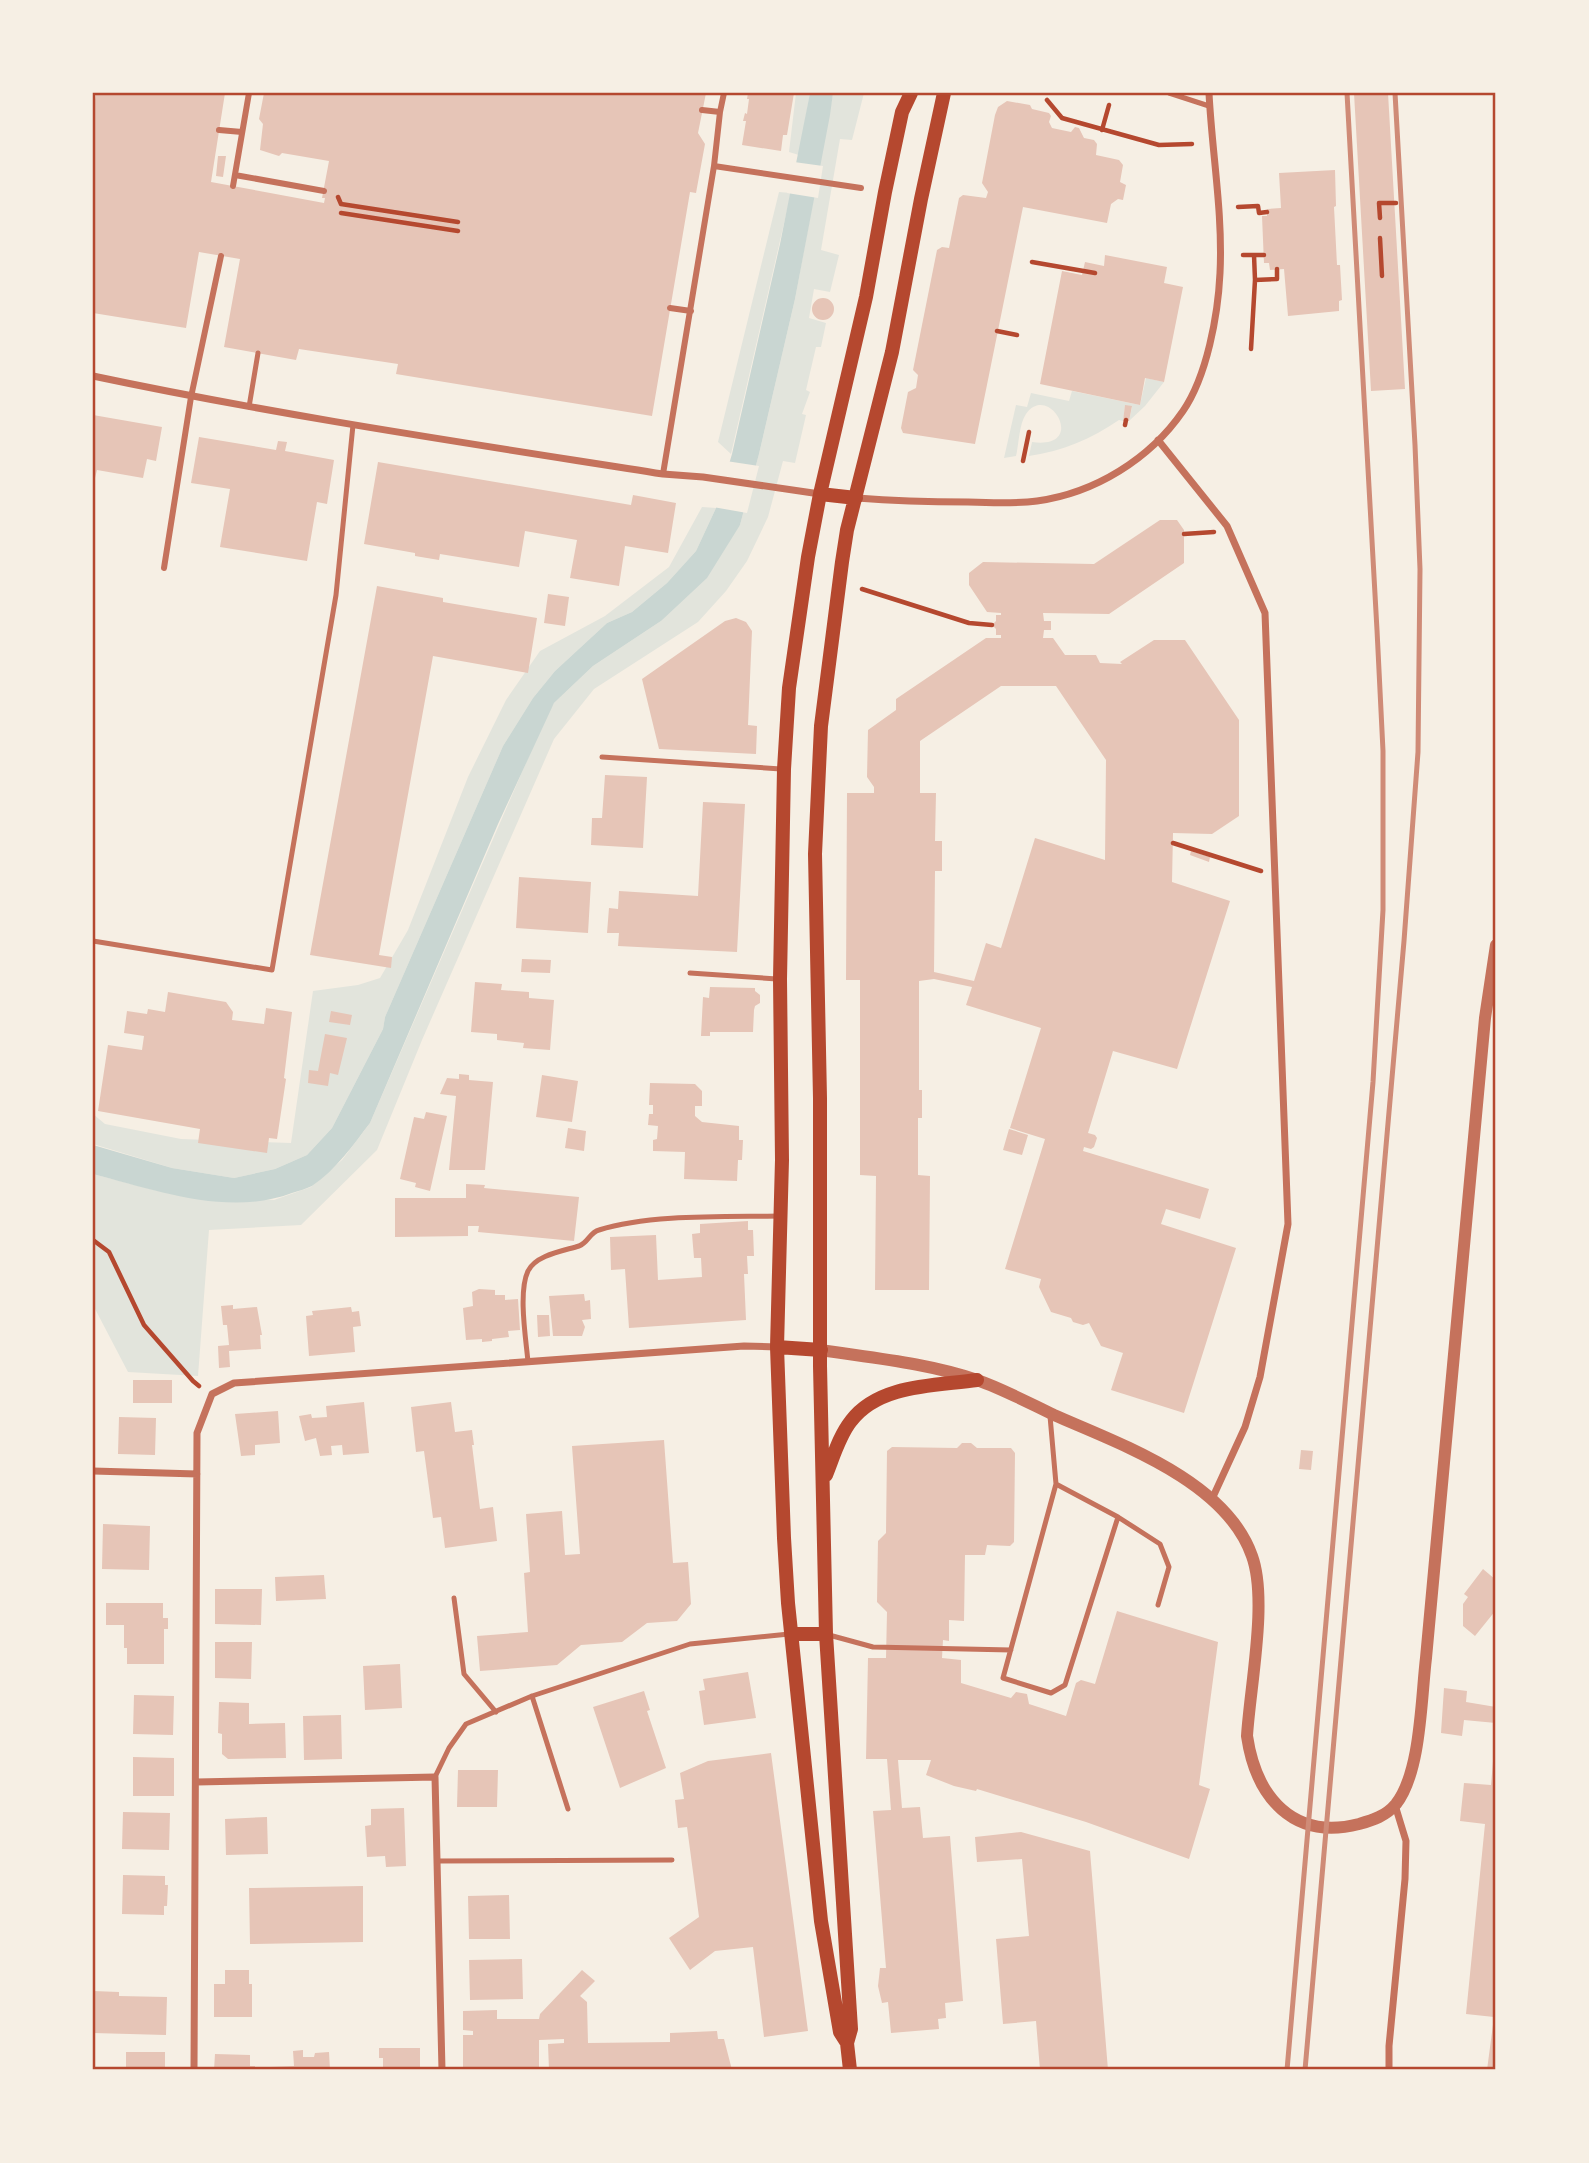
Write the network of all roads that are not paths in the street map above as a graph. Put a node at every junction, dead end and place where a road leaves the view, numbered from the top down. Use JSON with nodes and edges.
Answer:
{"nodes":[{"id":1,"x":249,"y":93,"type":"edge"},
{"id":2,"x":724,"y":93,"type":"edge"},
{"id":3,"x":911,"y":93,"type":"edge"},
{"id":4,"x":944,"y":93,"type":"edge"},
{"id":5,"x":1169,"y":93,"type":"edge"},
{"id":6,"x":1209,"y":93,"type":"edge"},
{"id":7,"x":1209,"y":106,"type":"junction"},
{"id":8,"x":702,"y":110,"type":"dead end"},
{"id":9,"x":720,"y":113,"type":"junction"},
{"id":10,"x":219,"y":130,"type":"dead end"},
{"id":11,"x":242,"y":132,"type":"junction"},
{"id":12,"x":714,"y":166,"type":"junction"},
{"id":13,"x":234,"y":175,"type":"junction"},
{"id":14,"x":233,"y":186,"type":"dead end"},
{"id":15,"x":860,"y":188,"type":"dead end"},
{"id":16,"x":324,"y":191,"type":"dead end"},
{"id":17,"x":221,"y":256,"type":"dead end"},
{"id":18,"x":670,"y":308,"type":"dead end"},
{"id":19,"x":691,"y":311,"type":"junction"},
{"id":20,"x":258,"y":354,"type":"dead end"},
{"id":21,"x":93,"y":376,"type":"edge"},
{"id":22,"x":191,"y":397,"type":"junction"},
{"id":23,"x":249,"y":407,"type":"junction"},
{"id":24,"x":353,"y":425,"type":"junction"},
{"id":25,"x":1158,"y":440,"type":"junction"},
{"id":26,"x":663,"y":474,"type":"junction"},
{"id":27,"x":820,"y":494,"type":"junction"},
{"id":28,"x":856,"y":498,"type":"junction"},
{"id":29,"x":164,"y":568,"type":"dead end"},
{"id":30,"x":602,"y":757,"type":"dead end"},
{"id":31,"x":784,"y":769,"type":"junction"},
{"id":32,"x":93,"y":941,"type":"edge"},
{"id":33,"x":1496,"y":946,"type":"edge"},
{"id":34,"x":690,"y":973,"type":"dead end"},
{"id":35,"x":780,"y":979,"type":"junction"},
{"id":36,"x":780,"y":1216,"type":"junction"},
{"id":37,"x":777,"y":1347,"type":"junction"},
{"id":38,"x":821,"y":1350,"type":"junction"},
{"id":39,"x":528,"y":1362,"type":"junction"},
{"id":40,"x":977,"y":1380,"type":"junction"},
{"id":41,"x":1049,"y":1413,"type":"junction"},
{"id":42,"x":93,"y":1471,"type":"edge"},
{"id":43,"x":197,"y":1474,"type":"junction"},
{"id":44,"x":823,"y":1483,"type":"junction"},
{"id":45,"x":1056,"y":1484,"type":"junction"},
{"id":46,"x":1212,"y":1499,"type":"junction"},
{"id":47,"x":1118,"y":1517,"type":"junction"},
{"id":48,"x":454,"y":1598,"type":"dead end"},
{"id":49,"x":1157,"y":1605,"type":"dead end"},
{"id":50,"x":792,"y":1634,"type":"junction"},
{"id":51,"x":826,"y":1634,"type":"junction"},
{"id":52,"x":1011,"y":1650,"type":"junction"},
{"id":53,"x":532,"y":1696,"type":"junction"},
{"id":54,"x":496,"y":1712,"type":"junction"},
{"id":55,"x":435,"y":1777,"type":"junction"},
{"id":56,"x":197,"y":1782,"type":"junction"},
{"id":57,"x":834,"y":1788,"type":"junction"},
{"id":58,"x":807,"y":1790,"type":"junction"},
{"id":59,"x":1391,"y":1809,"type":"junction"},
{"id":60,"x":568,"y":1810,"type":"dead end"},
{"id":61,"x":672,"y":1860,"type":"dead end"},
{"id":62,"x":438,"y":1861,"type":"junction"},
{"id":63,"x":847,"y":2043,"type":"junction"},
{"id":64,"x":194,"y":2070,"type":"edge"},
{"id":65,"x":442,"y":2070,"type":"edge"},
{"id":66,"x":850,"y":2070,"type":"edge"},
{"id":67,"x":1390,"y":2070,"type":"edge"}],
"edges":[{"from":1,"to":11,"type":"street"},
{"from":2,"to":9,"type":"street"},
{"from":3,"to":27,"type":"main road"},
{"from":4,"to":28,"type":"main road"},
{"from":5,"to":7,"type":"lane"},
{"from":6,"to":7,"type":"street"},
{"from":7,"to":25,"type":"street"},
{"from":8,"to":9,"type":"street"},
{"from":9,"to":12,"type":"street"},
{"from":10,"to":11,"type":"street"},
{"from":11,"to":13,"type":"street"},
{"from":12,"to":15,"type":"street"},
{"from":12,"to":19,"type":"street"},
{"from":13,"to":14,"type":"street"},
{"from":13,"to":16,"type":"street"},
{"from":17,"to":22,"type":"street"},
{"from":18,"to":19,"type":"street"},
{"from":19,"to":26,"type":"street"},
{"from":20,"to":23,"type":"lane"},
{"from":21,"to":22,"type":"street"},
{"from":22,"to":23,"type":"street"},
{"from":22,"to":29,"type":"street"},
{"from":23,"to":24,"type":"street"},
{"from":24,"to":26,"type":"street"},
{"from":24,"to":32,"type":"lane"},
{"from":25,"to":28,"type":"street"},
{"from":25,"to":46,"type":"street"},
{"from":26,"to":27,"type":"street"},
{"from":27,"to":28,"type":"main road"},
{"from":27,"to":31,"type":"main road"},
{"from":28,"to":38,"type":"main road"},
{"from":30,"to":31,"type":"lane"},
{"from":31,"to":35,"type":"main road"},
{"from":33,"to":59,"type":"street"},
{"from":34,"to":35,"type":"lane"},
{"from":35,"to":36,"type":"main road"},
{"from":36,"to":37,"type":"main road"},
{"from":36,"to":39,"type":"lane"},
{"from":37,"to":38,"type":"main road"},
{"from":37,"to":39,"type":"street"},
{"from":37,"to":50,"type":"main road"},
{"from":38,"to":40,"type":"street"},
{"from":38,"to":44,"type":"main road"},
{"from":39,"to":43,"type":"street"},
{"from":40,"to":41,"type":"street"},
{"from":40,"to":44,"type":"main road"},
{"from":41,"to":45,"type":"lane"},
{"from":41,"to":46,"type":"street"},
{"from":42,"to":43,"type":"street"},
{"from":43,"to":56,"type":"street"},
{"from":44,"to":51,"type":"main road"},
{"from":45,"to":47,"type":"lane"},
{"from":45,"to":52,"type":"lane"},
{"from":46,"to":59,"type":"street"},
{"from":47,"to":49,"type":"lane"},
{"from":47,"to":52,"type":"lane"},
{"from":48,"to":54,"type":"lane"},
{"from":50,"to":51,"type":"main road"},
{"from":50,"to":53,"type":"lane"},
{"from":50,"to":58,"type":"main road"},
{"from":51,"to":52,"type":"lane"},
{"from":51,"to":57,"type":"main road"},
{"from":53,"to":54,"type":"lane"},
{"from":53,"to":60,"type":"lane"},
{"from":54,"to":55,"type":"lane"},
{"from":55,"to":56,"type":"street"},
{"from":55,"to":62,"type":"street"},
{"from":56,"to":64,"type":"street"},
{"from":57,"to":58,"type":"main road"},
{"from":57,"to":63,"type":"main road"},
{"from":58,"to":63,"type":"main road"},
{"from":59,"to":67,"type":"street"},
{"from":61,"to":62,"type":"lane"},
{"from":62,"to":65,"type":"street"},
{"from":63,"to":66,"type":"main road"}]}
